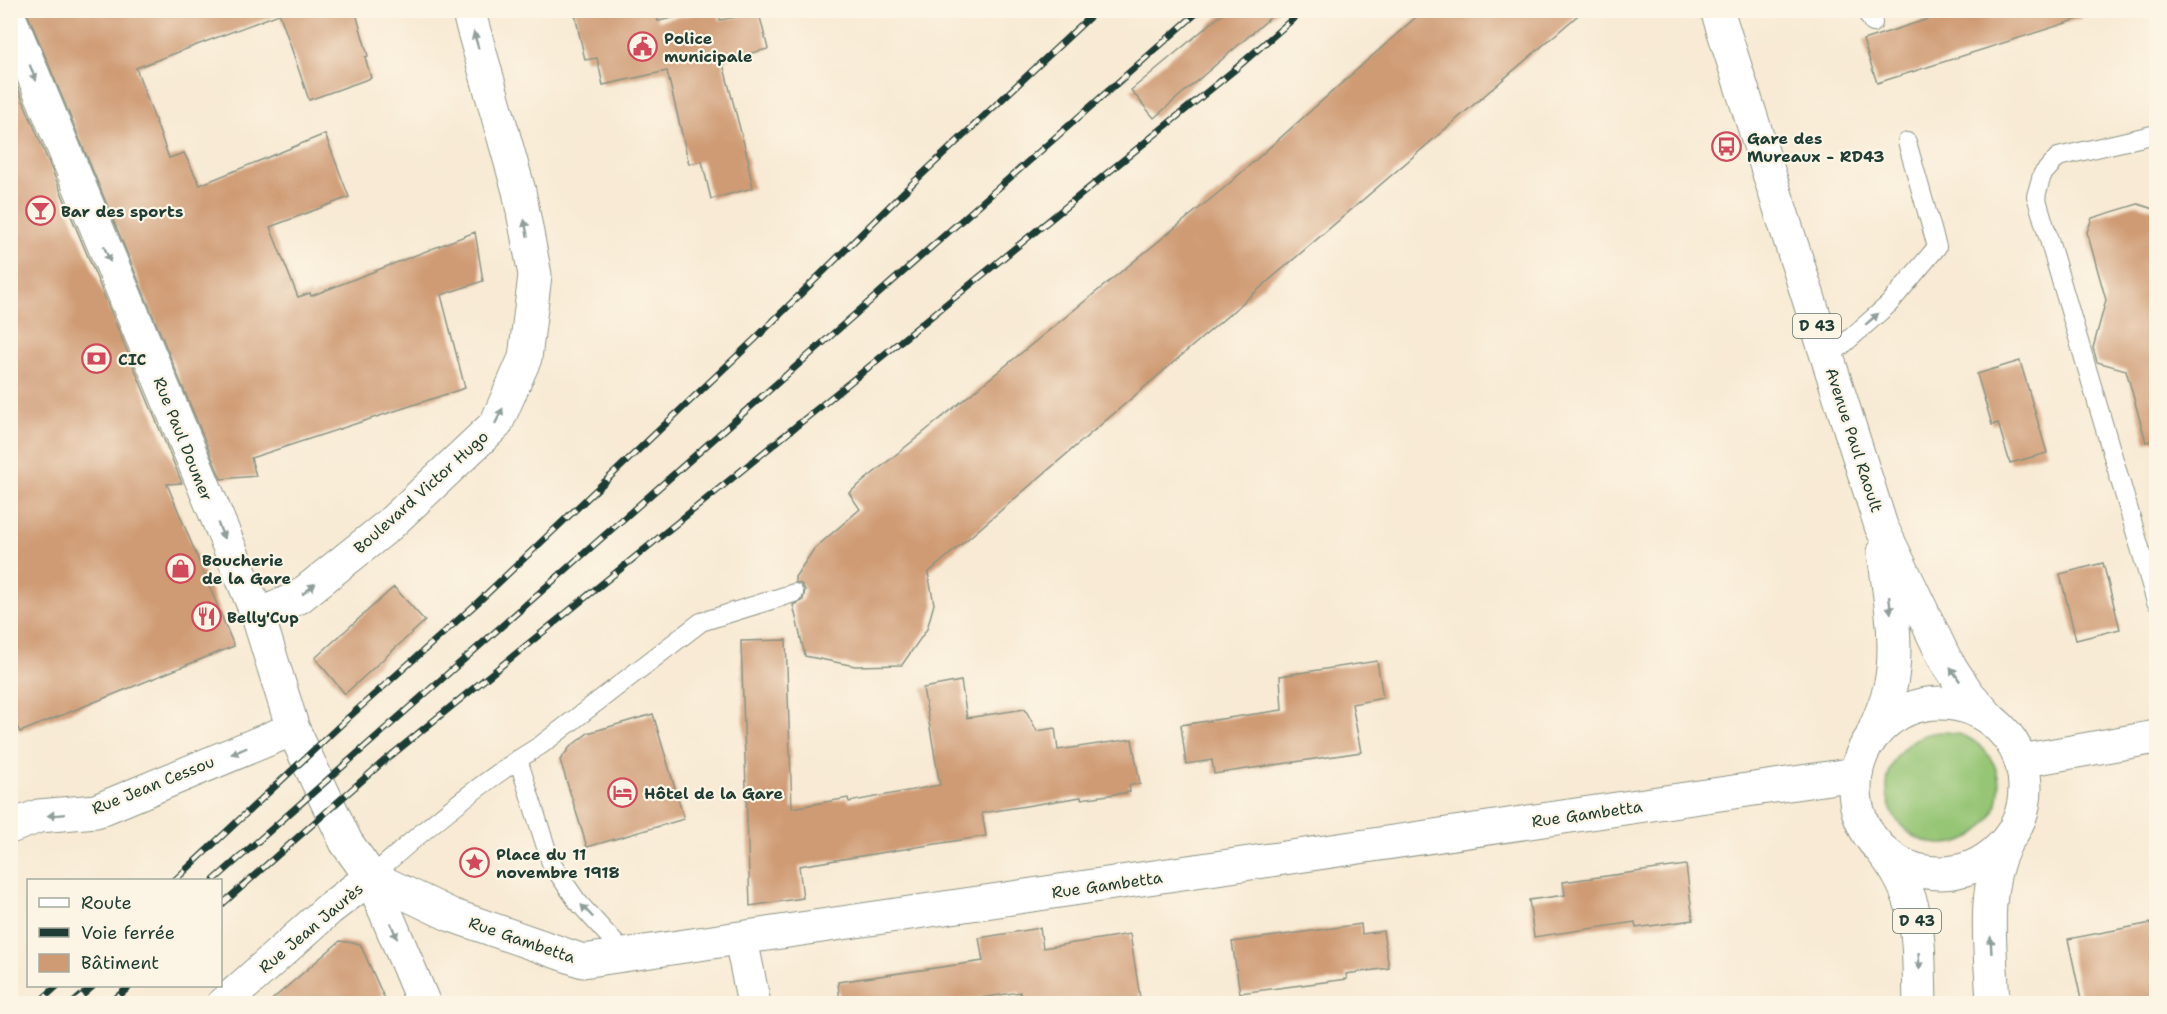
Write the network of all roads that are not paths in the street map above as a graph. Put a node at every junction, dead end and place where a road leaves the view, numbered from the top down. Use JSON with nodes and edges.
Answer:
{"nodes":[{"id":1,"x":468,"y":10,"type":"edge"},
{"id":2,"x":1717,"y":10,"type":"edge"},
{"id":3,"x":10,"y":19,"type":"edge"},
{"id":4,"x":2157,"y":134,"type":"edge"},
{"id":5,"x":1907,"y":142,"type":"dead end"},
{"id":6,"x":1828,"y":358,"type":"junction"},
{"id":7,"x":1881,"y":526,"type":"junction"},
{"id":8,"x":794,"y":593,"type":"dead end"},
{"id":9,"x":2157,"y":602,"type":"edge"},
{"id":10,"x":258,"y":616,"type":"junction"},
{"id":11,"x":1991,"y":720,"type":"junction"},
{"id":12,"x":293,"y":729,"type":"junction"},
{"id":13,"x":2157,"y":737,"type":"edge"},
{"id":14,"x":1869,"y":742,"type":"junction"},
{"id":15,"x":518,"y":759,"type":"junction"},
{"id":16,"x":2021,"y":761,"type":"junction"},
{"id":17,"x":1856,"y":774,"type":"junction"},
{"id":18,"x":10,"y":828,"type":"edge"},
{"id":19,"x":2005,"y":844,"type":"junction"},
{"id":20,"x":1880,"y":849,"type":"junction"},
{"id":21,"x":371,"y":877,"type":"junction"},
{"id":22,"x":741,"y":939,"type":"junction"},
{"id":23,"x":626,"y":955,"type":"junction"},
{"id":24,"x":224,"y":1004,"type":"edge"},
{"id":25,"x":424,"y":1004,"type":"edge"},
{"id":26,"x":754,"y":1004,"type":"edge"},
{"id":27,"x":1920,"y":1004,"type":"edge"},
{"id":28,"x":1993,"y":1004,"type":"edge"}],
"edges":[{"from":10,"to":1,"type":"main road","name":"Boulevard Victor Hugo","one_way":true},
{"from":2,"to":6,"type":"main road","name":"Avenue Paul Raoult","number":"D 43"},
{"from":3,"to":10,"type":"main road","name":"Rue Paul Doumer","one_way":true},
{"from":4,"to":9,"type":"lane"},
{"from":6,"to":5,"type":"lane","one_way":true},
{"from":6,"to":7,"type":"main road","name":"Avenue Paul Raoult","number":"D 43"},
{"from":11,"to":7,"type":"main road","name":"Avenue Paul Raoult","number":"D 43","one_way":true},
{"from":7,"to":14,"type":"main road","name":"Avenue Paul Raoult","number":"D 43","one_way":true},
{"from":8,"to":15,"type":"lane"},
{"from":10,"to":12,"type":"main road","name":"Rue Paul Doumer"},
{"from":11,"to":14,"type":"main road"},
{"from":11,"to":16,"type":"main road"},
{"from":12,"to":18,"type":"main road","name":"Rue Jean Cessou","one_way":true},
{"from":12,"to":21,"type":"main road","name":"Rue Paul Doumer"},
{"from":13,"to":16,"type":"main road"},
{"from":14,"to":17,"type":"main road"},
{"from":15,"to":21,"type":"lane"},
{"from":23,"to":15,"type":"lane","one_way":true},
{"from":16,"to":19,"type":"main road"},
{"from":17,"to":20,"type":"main road"},
{"from":17,"to":22,"type":"main road","name":"Rue Gambetta"},
{"from":19,"to":20,"type":"main road"},
{"from":28,"to":19,"type":"main road","one_way":true},
{"from":20,"to":27,"type":"main road","number":"D 43","one_way":true},
{"from":21,"to":23,"type":"main road","name":"Rue Gambetta"},
{"from":21,"to":24,"type":"main road","name":"Rue Jean Jaurès"},
{"from":21,"to":25,"type":"main road","name":"Rue Paul Doumer","one_way":true},
{"from":22,"to":23,"type":"main road","name":"Rue Gambetta"},
{"from":22,"to":26,"type":"main road"}]}
